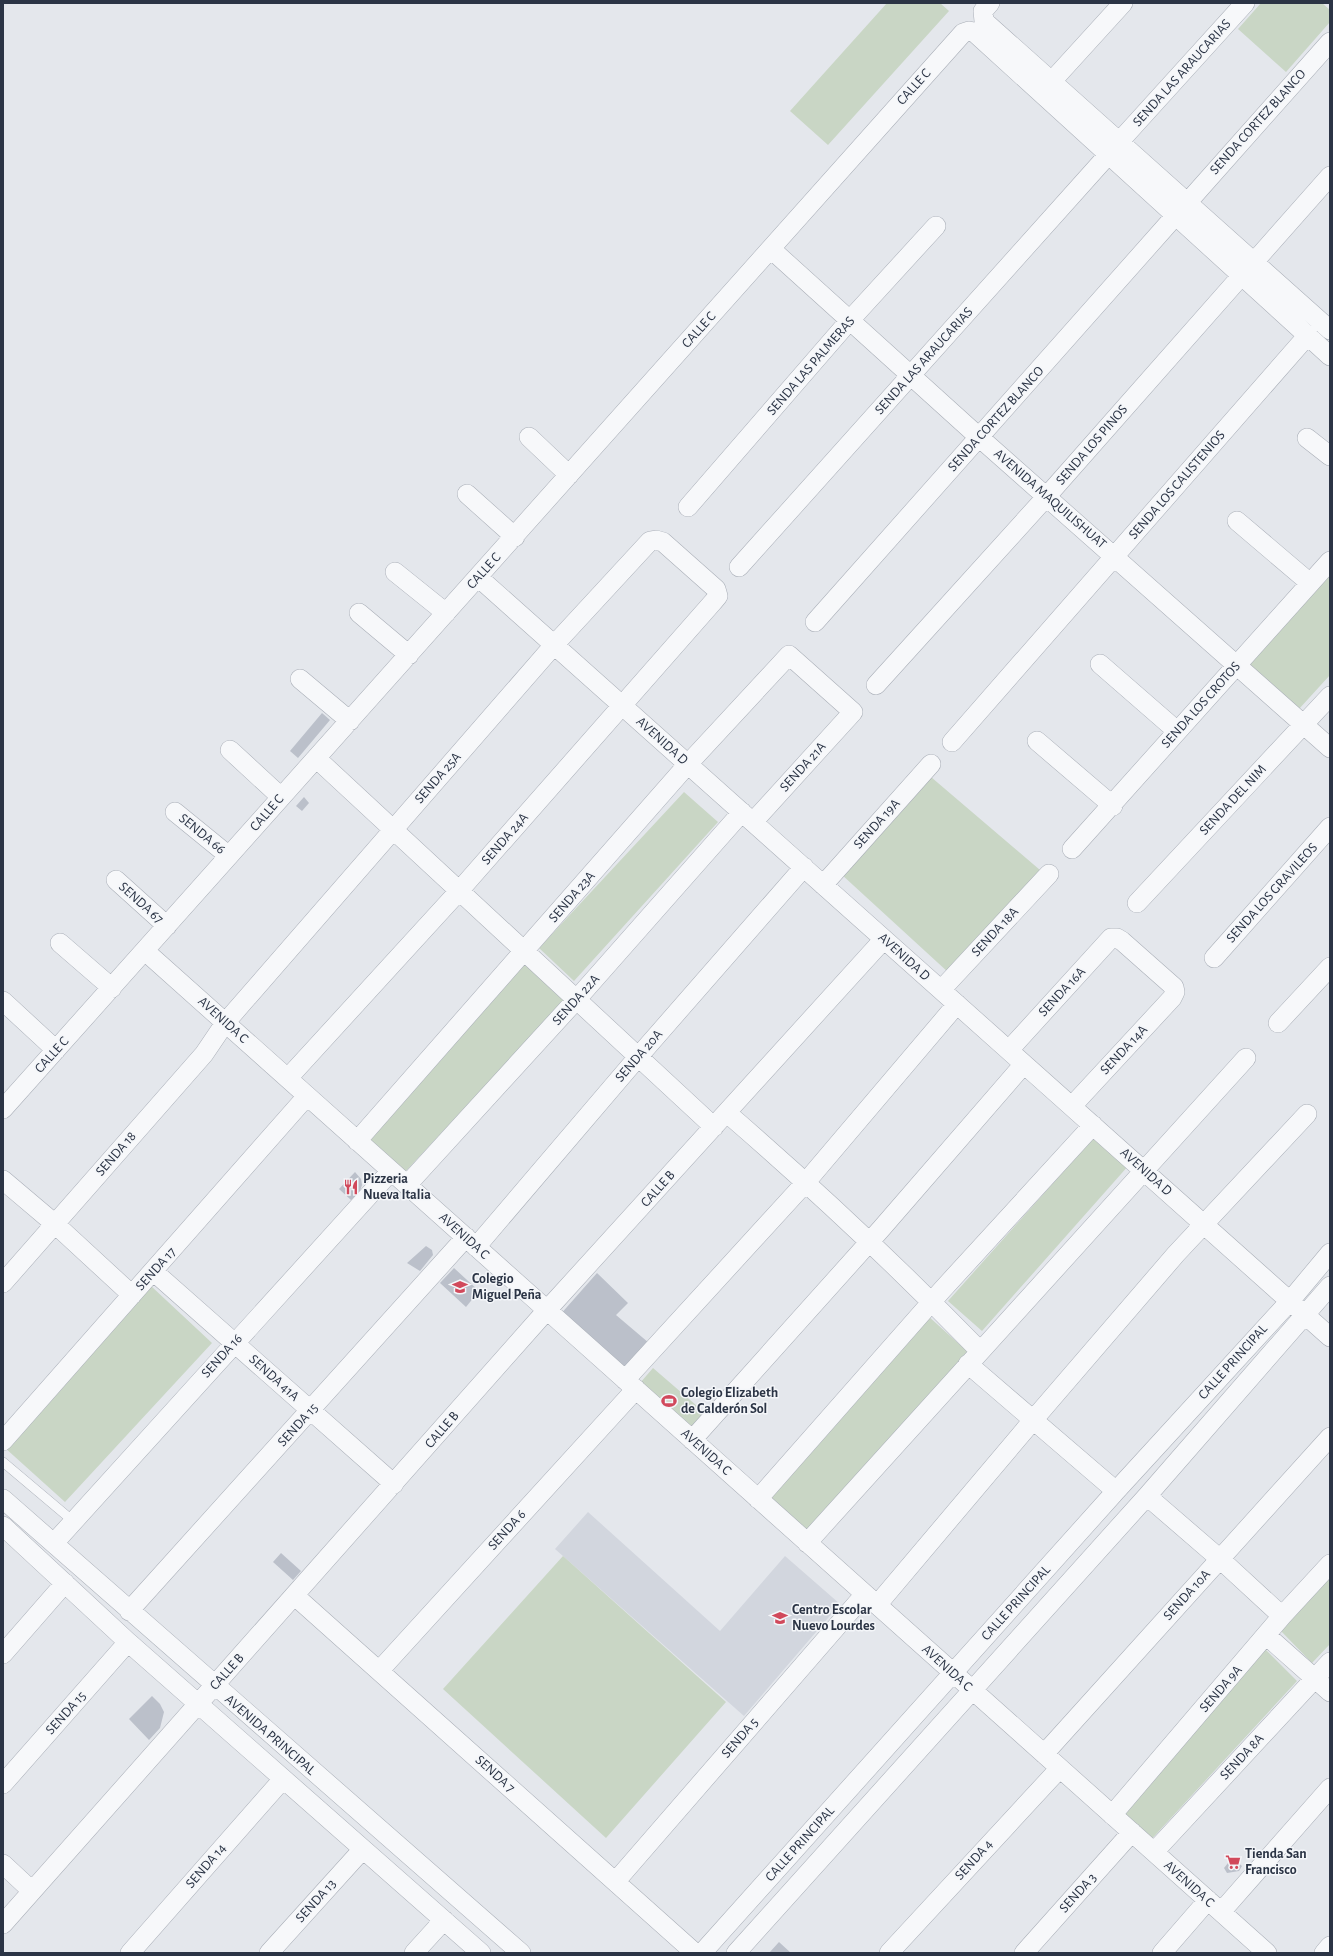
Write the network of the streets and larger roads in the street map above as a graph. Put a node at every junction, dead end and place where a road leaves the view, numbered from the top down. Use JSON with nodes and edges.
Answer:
{"nodes":[{"id":1,"x":1123,"y":3,"type":"edge"},
{"id":2,"x":1245,"y":3,"type":"edge"},
{"id":3,"x":987,"y":7,"type":"edge"},
{"id":4,"x":1330,"y":42,"type":"edge"},
{"id":5,"x":1052,"y":81,"type":"junction"},
{"id":6,"x":1113,"y":149,"type":"junction"},
{"id":7,"x":1330,"y":176,"type":"edge"},
{"id":8,"x":1181,"y":209,"type":"junction"},
{"id":9,"x":936,"y":226,"type":"dead end"},
{"id":10,"x":771,"y":250,"type":"junction"},
{"id":11,"x":1248,"y":269,"type":"junction"},
{"id":12,"x":850,"y":320,"type":"junction"},
{"id":13,"x":1327,"y":320,"type":"edge"},
{"id":14,"x":1308,"y":336,"type":"junction"},
{"id":15,"x":1330,"y":356,"type":"edge"},
{"id":16,"x":912,"y":375,"type":"junction"},
{"id":17,"x":529,"y":437,"type":"dead end"},
{"id":18,"x":980,"y":438,"type":"junction"},
{"id":19,"x":1307,"y":438,"type":"dead end"},
{"id":20,"x":1330,"y":456,"type":"edge"},
{"id":21,"x":569,"y":475,"type":"junction"},
{"id":22,"x":467,"y":494,"type":"dead end"},
{"id":23,"x":1047,"y":496,"type":"junction"},
{"id":24,"x":688,"y":507,"type":"dead end"},
{"id":25,"x":1237,"y":521,"type":"dead end"},
{"id":26,"x":515,"y":538,"type":"junction"},
{"id":27,"x":656,"y":540,"type":"joint"},
{"id":28,"x":1115,"y":556,"type":"junction"},
{"id":29,"x":1330,"y":561,"type":"edge"},
{"id":30,"x":739,"y":567,"type":"dead end"},
{"id":31,"x":395,"y":572,"type":"dead end"},
{"id":32,"x":478,"y":577,"type":"junction"},
{"id":33,"x":1310,"y":583,"type":"junction"},
{"id":34,"x":359,"y":613,"type":"dead end"},
{"id":35,"x":446,"y":613,"type":"junction"},
{"id":36,"x":816,"y":622,"type":"dead end"},
{"id":37,"x":554,"y":645,"type":"junction"},
{"id":38,"x":409,"y":655,"type":"junction"},
{"id":39,"x":790,"y":655,"type":"joint"},
{"id":40,"x":1100,"y":664,"type":"dead end"},
{"id":41,"x":1237,"y":665,"type":"junction"},
{"id":42,"x":300,"y":678,"type":"dead end"},
{"id":43,"x":876,"y":685,"type":"dead end"},
{"id":44,"x":1330,"y":696,"type":"edge"},
{"id":45,"x":622,"y":706,"type":"junction"},
{"id":46,"x":350,"y":721,"type":"junction"},
{"id":47,"x":1304,"y":725,"type":"junction"},
{"id":48,"x":1177,"y":731,"type":"junction"},
{"id":49,"x":1037,"y":741,"type":"dead end"},
{"id":50,"x":952,"y":742,"type":"dead end"},
{"id":51,"x":1330,"y":748,"type":"edge"},
{"id":52,"x":230,"y":750,"type":"dead end"},
{"id":53,"x":316,"y":758,"type":"junction"},
{"id":54,"x":688,"y":764,"type":"junction"},
{"id":55,"x":931,"y":764,"type":"dead end"},
{"id":56,"x":281,"y":797,"type":"junction"},
{"id":57,"x":1113,"y":806,"type":"junction"},
{"id":58,"x":174,"y":812,"type":"dead end"},
{"id":59,"x":748,"y":817,"type":"junction"},
{"id":60,"x":1330,"y":828,"type":"edge"},
{"id":61,"x":393,"y":830,"type":"junction"},
{"id":62,"x":1072,"y":849,"type":"dead end"},
{"id":63,"x":229,"y":856,"type":"junction"},
{"id":64,"x":804,"y":867,"type":"junction"},
{"id":65,"x":1049,"y":874,"type":"dead end"},
{"id":66,"x":116,"y":880,"type":"dead end"},
{"id":67,"x":824,"y":885,"type":"junction"},
{"id":68,"x":459,"y":891,"type":"junction"},
{"id":69,"x":1137,"y":903,"type":"dead end"},
{"id":70,"x":167,"y":926,"type":"junction"},
{"id":71,"x":884,"y":939,"type":"junction"},
{"id":72,"x":60,"y":943,"type":"dead end"},
{"id":73,"x":145,"y":951,"type":"junction"},
{"id":74,"x":524,"y":952,"type":"junction"},
{"id":75,"x":1214,"y":958,"type":"dead end"},
{"id":76,"x":1330,"y":967,"type":"edge"},
{"id":77,"x":112,"y":988,"type":"junction"},
{"id":78,"x":941,"y":990,"type":"junction"},
{"id":79,"x":1176,"y":992,"type":"joint"},
{"id":80,"x":576,"y":1000,"type":"junction"},
{"id":81,"x":3,"y":1001,"type":"edge"},
{"id":82,"x":957,"y":1004,"type":"junction"},
{"id":83,"x":226,"y":1023,"type":"junction"},
{"id":84,"x":1278,"y":1023,"type":"dead end"},
{"id":85,"x":56,"y":1050,"type":"junction"},
{"id":86,"x":1009,"y":1050,"type":"junction"},
{"id":87,"x":638,"y":1057,"type":"junction"},
{"id":88,"x":1246,"y":1058,"type":"dead end"},
{"id":89,"x":1024,"y":1064,"type":"junction"},
{"id":90,"x":288,"y":1078,"type":"junction"},
{"id":91,"x":308,"y":1096,"type":"junction"},
{"id":92,"x":1072,"y":1106,"type":"junction"},
{"id":93,"x":3,"y":1109,"type":"edge"},
{"id":94,"x":727,"y":1113,"type":"junction"},
{"id":95,"x":1307,"y":1114,"type":"dead end"},
{"id":96,"x":1093,"y":1125,"type":"junction"},
{"id":97,"x":714,"y":1127,"type":"junction"},
{"id":98,"x":357,"y":1141,"type":"junction"},
{"id":99,"x":391,"y":1170,"type":"junction"},
{"id":100,"x":1143,"y":1170,"type":"junction"},
{"id":101,"x":3,"y":1180,"type":"edge"},
{"id":102,"x":806,"y":1182,"type":"junction"},
{"id":103,"x":407,"y":1185,"type":"junction"},
{"id":104,"x":55,"y":1224,"type":"junction"},
{"id":105,"x":1204,"y":1224,"type":"junction"},
{"id":106,"x":870,"y":1241,"type":"junction"},
{"id":107,"x":471,"y":1242,"type":"junction"},
{"id":108,"x":1330,"y":1253,"type":"edge"},
{"id":109,"x":153,"y":1271,"type":"junction"},
{"id":110,"x":3,"y":1283,"type":"edge"},
{"id":111,"x":1330,"y":1286,"type":"edge"},
{"id":112,"x":132,"y":1295,"type":"junction"},
{"id":113,"x":1290,"y":1301,"type":"junction"},
{"id":114,"x":932,"y":1302,"type":"junction"},
{"id":115,"x":547,"y":1310,"type":"junction"},
{"id":116,"x":1305,"y":1314,"type":"junction"},
{"id":117,"x":1330,"y":1337,"type":"edge"},
{"id":118,"x":234,"y":1343,"type":"junction"},
{"id":119,"x":974,"y":1358,"type":"junction"},
{"id":120,"x":630,"y":1384,"type":"junction"},
{"id":121,"x":311,"y":1410,"type":"junction"},
{"id":122,"x":1034,"y":1419,"type":"junction"},
{"id":123,"x":1330,"y":1437,"type":"edge"},
{"id":124,"x":692,"y":1440,"type":"junction"},
{"id":125,"x":3,"y":1441,"type":"edge"},
{"id":126,"x":394,"y":1484,"type":"junction"},
{"id":127,"x":1116,"y":1490,"type":"junction"},
{"id":128,"x":1147,"y":1496,"type":"junction"},
{"id":129,"x":3,"y":1499,"type":"edge"},
{"id":130,"x":758,"y":1499,"type":"junction"},
{"id":131,"x":3,"y":1526,"type":"edge"},
{"id":132,"x":807,"y":1542,"type":"junction"},
{"id":133,"x":54,"y":1543,"type":"junction"},
{"id":134,"x":1220,"y":1559,"type":"junction"},
{"id":135,"x":1330,"y":1564,"type":"edge"},
{"id":136,"x":65,"y":1583,"type":"junction"},
{"id":137,"x":295,"y":1596,"type":"junction"},
{"id":138,"x":871,"y":1599,"type":"junction"},
{"id":139,"x":130,"y":1611,"type":"junction"},
{"id":140,"x":1282,"y":1616,"type":"junction"},
{"id":141,"x":1268,"y":1636,"type":"junction"},
{"id":142,"x":128,"y":1642,"type":"junction"},
{"id":143,"x":3,"y":1654,"type":"edge"},
{"id":144,"x":1330,"y":1662,"type":"edge"},
{"id":145,"x":379,"y":1671,"type":"junction"},
{"id":146,"x":953,"y":1672,"type":"junction"},
{"id":147,"x":1315,"y":1679,"type":"junction"},
{"id":148,"x":214,"y":1686,"type":"junction"},
{"id":149,"x":972,"y":1690,"type":"junction"},
{"id":150,"x":1330,"y":1692,"type":"edge"},
{"id":151,"x":198,"y":1704,"type":"junction"},
{"id":152,"x":1044,"y":1754,"type":"junction"},
{"id":153,"x":1060,"y":1768,"type":"junction"},
{"id":154,"x":283,"y":1779,"type":"junction"},
{"id":155,"x":3,"y":1784,"type":"edge"},
{"id":156,"x":1330,"y":1788,"type":"edge"},
{"id":157,"x":1112,"y":1814,"type":"junction"},
{"id":158,"x":1132,"y":1832,"type":"junction"},
{"id":159,"x":363,"y":1849,"type":"junction"},
{"id":160,"x":1154,"y":1852,"type":"junction"},
{"id":161,"x":3,"y":1864,"type":"edge"},
{"id":162,"x":616,"y":1881,"type":"junction"},
{"id":163,"x":32,"y":1891,"type":"junction"},
{"id":164,"x":1214,"y":1906,"type":"junction"},
{"id":165,"x":444,"y":1920,"type":"junction"},
{"id":166,"x":3,"y":1924,"type":"edge"},
{"id":167,"x":1330,"y":1946,"type":"edge"},
{"id":168,"x":130,"y":1953,"type":"edge"},
{"id":169,"x":269,"y":1953,"type":"edge"},
{"id":170,"x":414,"y":1953,"type":"edge"},
{"id":171,"x":481,"y":1953,"type":"edge"},
{"id":172,"x":521,"y":1953,"type":"edge"},
{"id":173,"x":695,"y":1953,"type":"edge"},
{"id":174,"x":702,"y":1953,"type":"edge"},
{"id":175,"x":736,"y":1953,"type":"edge"},
{"id":176,"x":889,"y":1953,"type":"edge"},
{"id":177,"x":1024,"y":1953,"type":"edge"},
{"id":178,"x":1162,"y":1953,"type":"edge"},
{"id":179,"x":1267,"y":1953,"type":"edge"},
{"id":180,"x":1324,"y":1953,"type":"edge"}],
"edges":[{"from":1,"to":5,"type":"street"},
{"from":2,"to":6,"type":"street","name":"SENDA LAS ARAUCARIAS"},
{"from":3,"to":5,"type":"street"},
{"from":4,"to":8,"type":"street","name":"SENDA CORTEZ BLANCO"},
{"from":5,"to":6,"type":"street"},
{"from":6,"to":8,"type":"street"},
{"from":6,"to":10,"type":"street","name":"CALLE C"},
{"from":6,"to":16,"type":"street","name":"SENDA LAS ARAUCARIAS"},
{"from":7,"to":11,"type":"street","name":"SENDA LOS PINOS"},
{"from":8,"to":11,"type":"street"},
{"from":8,"to":18,"type":"street","name":"SENDA CORTEZ BLANCO"},
{"from":9,"to":12,"type":"street","name":"SENDA LAS PALMERAS"},
{"from":10,"to":12,"type":"street","name":"AVENIDA MAQUILISHUAT"},
{"from":10,"to":21,"type":"street","name":"CALLE C"},
{"from":11,"to":13,"type":"street"},
{"from":11,"to":14,"type":"street"},
{"from":11,"to":23,"type":"street","name":"SENDA LOS PINOS"},
{"from":12,"to":16,"type":"street","name":"AVENIDA MAQUILISHUAT"},
{"from":12,"to":24,"type":"street","name":"SENDA LAS PALMERAS"},
{"from":14,"to":15,"type":"street"},
{"from":14,"to":28,"type":"street","name":"SENDA LOS CALISTENIOS"},
{"from":16,"to":18,"type":"street","name":"AVENIDA MAQUILISHUAT"},
{"from":16,"to":30,"type":"street","name":"SENDA LAS ARAUCARIAS"},
{"from":17,"to":21,"type":"street"},
{"from":18,"to":23,"type":"street","name":"AVENIDA MAQUILISHUAT"},
{"from":18,"to":36,"type":"street","name":"SENDA CORTEZ BLANCO"},
{"from":19,"to":20,"type":"street"},
{"from":21,"to":26,"type":"street","name":"CALLE C"},
{"from":22,"to":26,"type":"street"},
{"from":23,"to":28,"type":"street","name":"AVENIDA MAQUILISHUAT"},
{"from":23,"to":43,"type":"street","name":"SENDA LOS PINOS"},
{"from":25,"to":33,"type":"street"},
{"from":26,"to":32,"type":"street","name":"CALLE C"},
{"from":27,"to":37,"type":"street","name":"SENDA 25A"},
{"from":27,"to":45,"type":"street","name":"SENDA 24A"},
{"from":28,"to":41,"type":"street","name":"AVENIDA MAQUILISHUAT"},
{"from":28,"to":50,"type":"street","name":"SENDA LOS CALISTENIOS"},
{"from":29,"to":33,"type":"street","name":"SENDA LOS CROTOS"},
{"from":31,"to":35,"type":"street"},
{"from":32,"to":35,"type":"street","name":"CALLE C"},
{"from":32,"to":37,"type":"street","name":"AVENIDA D"},
{"from":33,"to":41,"type":"street","name":"SENDA LOS CROTOS"},
{"from":34,"to":38,"type":"street"},
{"from":35,"to":38,"type":"street","name":"CALLE C"},
{"from":37,"to":45,"type":"street","name":"AVENIDA D"},
{"from":37,"to":61,"type":"street","name":"SENDA 25A"},
{"from":38,"to":46,"type":"street","name":"CALLE C"},
{"from":39,"to":54,"type":"street","name":"SENDA 23A"},
{"from":39,"to":59,"type":"street","name":"SENDA 21A"},
{"from":40,"to":48,"type":"street"},
{"from":41,"to":47,"type":"street","name":"AVENIDA MAQUILISHUAT"},
{"from":41,"to":48,"type":"street","name":"SENDA LOS CROTOS"},
{"from":42,"to":46,"type":"street"},
{"from":44,"to":47,"type":"street","name":"SENDA DEL NIM"},
{"from":45,"to":54,"type":"street","name":"AVENIDA D"},
{"from":45,"to":68,"type":"street","name":"SENDA 24A"},
{"from":46,"to":53,"type":"street","name":"CALLE C"},
{"from":47,"to":51,"type":"street","name":"AVENIDA MAQUILISHUAT"},
{"from":47,"to":69,"type":"street","name":"SENDA DEL NIM"},
{"from":48,"to":57,"type":"street","name":"SENDA LOS CROTOS"},
{"from":49,"to":57,"type":"street"},
{"from":52,"to":56,"type":"street"},
{"from":53,"to":56,"type":"street","name":"CALLE C"},
{"from":53,"to":61,"type":"street"},
{"from":54,"to":59,"type":"street","name":"AVENIDA D"},
{"from":54,"to":74,"type":"street","name":"SENDA 23A"},
{"from":55,"to":67,"type":"street","name":"SENDA 19A"},
{"from":56,"to":63,"type":"street","name":"CALLE C"},
{"from":57,"to":62,"type":"street","name":"SENDA LOS CROTOS"},
{"from":58,"to":63,"type":"street","name":"SENDA 66"},
{"from":59,"to":64,"type":"street","name":"AVENIDA D"},
{"from":59,"to":80,"type":"street","name":"SENDA 22A"},
{"from":60,"to":75,"type":"street","name":"SENDA LOS GRAVILEOS"},
{"from":61,"to":68,"type":"street"},
{"from":61,"to":83,"type":"street","name":"SENDA 25A"},
{"from":63,"to":70,"type":"street","name":"CALLE C"},
{"from":64,"to":67,"type":"street","name":"AVENIDA D"},
{"from":64,"to":87,"type":"street","name":"SENDA 20A"},
{"from":65,"to":78,"type":"street","name":"SENDA 18A"},
{"from":66,"to":70,"type":"street","name":"SENDA 67"},
{"from":67,"to":71,"type":"street","name":"AVENIDA D"},
{"from":68,"to":74,"type":"street"},
{"from":68,"to":90,"type":"street","name":"SENDA 24A"},
{"from":70,"to":73,"type":"street","name":"CALLE C"},
{"from":71,"to":78,"type":"street","name":"AVENIDA D"},
{"from":71,"to":94,"type":"street","name":"CALLE B"},
{"from":72,"to":77,"type":"street"},
{"from":73,"to":77,"type":"street","name":"CALLE C"},
{"from":73,"to":83,"type":"street","name":"AVENIDA C"},
{"from":74,"to":80,"type":"street"},
{"from":74,"to":98,"type":"street","name":"SENDA 23A"},
{"from":76,"to":84,"type":"street"},
{"from":77,"to":85,"type":"street","name":"CALLE C"},
{"from":78,"to":82,"type":"street","name":"AVENIDA D"},
{"from":79,"to":86,"type":"street","name":"SENDA 16A"},
{"from":79,"to":92,"type":"street","name":"SENDA 14A"},
{"from":80,"to":87,"type":"street"},
{"from":80,"to":103,"type":"street","name":"SENDA 22A"},
{"from":81,"to":85,"type":"street"},
{"from":82,"to":86,"type":"street","name":"AVENIDA D"},
{"from":82,"to":102,"type":"street","name":"SENDA 6"},
{"from":83,"to":90,"type":"street","name":"AVENIDA C"},
{"from":83,"to":104,"type":"street","name":"SENDA 18"},
{"from":85,"to":93,"type":"street","name":"CALLE C"},
{"from":86,"to":89,"type":"street","name":"AVENIDA D"},
{"from":87,"to":97,"type":"street"},
{"from":87,"to":107,"type":"street","name":"SENDA 20A"},
{"from":88,"to":100,"type":"street"},
{"from":89,"to":92,"type":"street","name":"AVENIDA D"},
{"from":89,"to":106,"type":"street"},
{"from":90,"to":91,"type":"street","name":"AVENIDA C"},
{"from":91,"to":98,"type":"street","name":"AVENIDA C"},
{"from":91,"to":109,"type":"street","name":"SENDA 17"},
{"from":92,"to":96,"type":"street","name":"AVENIDA D"},
{"from":94,"to":97,"type":"street","name":"CALLE B"},
{"from":94,"to":102,"type":"street"},
{"from":95,"to":105,"type":"street","name":"SENDA 5"},
{"from":96,"to":100,"type":"street","name":"AVENIDA D"},
{"from":96,"to":114,"type":"street"},
{"from":97,"to":115,"type":"street","name":"CALLE B"},
{"from":98,"to":99,"type":"street","name":"AVENIDA C"},
{"from":99,"to":103,"type":"street","name":"AVENIDA C"},
{"from":99,"to":118,"type":"street","name":"SENDA 16"},
{"from":100,"to":105,"type":"street","name":"AVENIDA D"},
{"from":100,"to":119,"type":"street"},
{"from":101,"to":104,"type":"street"},
{"from":102,"to":106,"type":"street"},
{"from":102,"to":120,"type":"street","name":"SENDA 6"},
{"from":103,"to":107,"type":"street","name":"AVENIDA C"},
{"from":104,"to":110,"type":"street","name":"SENDA 18"},
{"from":104,"to":112,"type":"street"},
{"from":105,"to":113,"type":"street","name":"AVENIDA D"},
{"from":105,"to":122,"type":"street","name":"SENDA 5"},
{"from":106,"to":114,"type":"street"},
{"from":106,"to":124,"type":"street"},
{"from":107,"to":115,"type":"street","name":"AVENIDA C"},
{"from":107,"to":121,"type":"street","name":"SENDA 15"},
{"from":108,"to":113,"type":"street","name":"CALLE PRINCIPAL"},
{"from":109,"to":112,"type":"street","name":"SENDA 17"},
{"from":109,"to":118,"type":"street","name":"SENDA 41A"},
{"from":111,"to":116,"type":"street","name":"CALLE PRINCIPAL"},
{"from":112,"to":125,"type":"street","name":"SENDA 17"},
{"from":113,"to":116,"type":"street","name":"AVENIDA D"},
{"from":113,"to":127,"type":"street","name":"CALLE PRINCIPAL"},
{"from":114,"to":119,"type":"street"},
{"from":114,"to":130,"type":"street"},
{"from":115,"to":120,"type":"street","name":"AVENIDA C"},
{"from":115,"to":126,"type":"street","name":"CALLE B"},
{"from":116,"to":117,"type":"street","name":"AVENIDA D"},
{"from":116,"to":128,"type":"street","name":"CALLE PRINCIPAL"},
{"from":118,"to":121,"type":"street","name":"SENDA 41A"},
{"from":118,"to":133,"type":"street","name":"SENDA 16"},
{"from":119,"to":122,"type":"street"},
{"from":119,"to":132,"type":"street"},
{"from":120,"to":124,"type":"street","name":"AVENIDA C"},
{"from":120,"to":145,"type":"street","name":"SENDA 6"},
{"from":121,"to":126,"type":"street","name":"SENDA 41A"},
{"from":121,"to":139,"type":"street","name":"SENDA 15"},
{"from":122,"to":127,"type":"street"},
{"from":122,"to":138,"type":"street","name":"SENDA 5"},
{"from":123,"to":134,"type":"street","name":"SENDA 10A"},
{"from":124,"to":130,"type":"street","name":"AVENIDA C"},
{"from":126,"to":137,"type":"street","name":"CALLE B"},
{"from":127,"to":146,"type":"street","name":"CALLE PRINCIPAL"},
{"from":128,"to":134,"type":"street"},
{"from":128,"to":149,"type":"street","name":"CALLE PRINCIPAL"},
{"from":129,"to":133,"type":"street","name":"AVENIDA PRINCIPAL"},
{"from":130,"to":132,"type":"street","name":"AVENIDA C"},
{"from":131,"to":136,"type":"street","name":"AVENIDA PRINCIPAL"},
{"from":132,"to":138,"type":"street","name":"AVENIDA C"},
{"from":133,"to":139,"type":"street","name":"AVENIDA PRINCIPAL"},
{"from":134,"to":140,"type":"street"},
{"from":134,"to":152,"type":"street","name":"SENDA 10A"},
{"from":135,"to":140,"type":"street","name":"SENDA 9A"},
{"from":136,"to":142,"type":"street","name":"AVENIDA PRINCIPAL"},
{"from":136,"to":143,"type":"street"},
{"from":137,"to":145,"type":"street","name":"SENDA 7"},
{"from":137,"to":148,"type":"street","name":"CALLE B"},
{"from":138,"to":146,"type":"street","name":"AVENIDA C"},
{"from":138,"to":162,"type":"street","name":"SENDA 5"},
{"from":139,"to":148,"type":"street","name":"AVENIDA PRINCIPAL"},
{"from":140,"to":141,"type":"street","name":"SENDA 9A"},
{"from":141,"to":147,"type":"street"},
{"from":141,"to":157,"type":"street","name":"SENDA 9A"},
{"from":142,"to":151,"type":"street","name":"AVENIDA PRINCIPAL"},
{"from":142,"to":155,"type":"street","name":"SENDA 15"},
{"from":144,"to":147,"type":"street","name":"SENDA 8A"},
{"from":145,"to":162,"type":"street","name":"SENDA 7"},
{"from":146,"to":149,"type":"street","name":"AVENIDA C"},
{"from":146,"to":174,"type":"street","name":"CALLE PRINCIPAL"},
{"from":147,"to":150,"type":"street"},
{"from":147,"to":160,"type":"street","name":"SENDA 8A"},
{"from":148,"to":151,"type":"street","name":"CALLE B"},
{"from":148,"to":172,"type":"street","name":"AVENIDA PRINCIPAL"},
{"from":149,"to":152,"type":"street","name":"AVENIDA C"},
{"from":149,"to":175,"type":"street","name":"CALLE PRINCIPAL"},
{"from":151,"to":154,"type":"street","name":"AVENIDA PRINCIPAL"},
{"from":151,"to":163,"type":"street","name":"CALLE B"},
{"from":152,"to":153,"type":"street","name":"AVENIDA C"},
{"from":153,"to":157,"type":"street","name":"AVENIDA C"},
{"from":153,"to":176,"type":"street","name":"SENDA 4"},
{"from":154,"to":159,"type":"street","name":"AVENIDA PRINCIPAL"},
{"from":154,"to":168,"type":"street","name":"SENDA 14"},
{"from":156,"to":164,"type":"street"},
{"from":157,"to":158,"type":"street","name":"AVENIDA C"},
{"from":158,"to":160,"type":"street","name":"AVENIDA C"},
{"from":158,"to":177,"type":"street","name":"SENDA 3"},
{"from":159,"to":165,"type":"street","name":"AVENIDA PRINCIPAL"},
{"from":159,"to":169,"type":"street","name":"SENDA 13"},
{"from":160,"to":164,"type":"street","name":"AVENIDA C"},
{"from":161,"to":163,"type":"street"},
{"from":162,"to":173,"type":"street","name":"SENDA 7"},
{"from":163,"to":166,"type":"street","name":"CALLE B"},
{"from":164,"to":178,"type":"street"},
{"from":164,"to":179,"type":"street","name":"AVENIDA C"},
{"from":165,"to":170,"type":"street"},
{"from":165,"to":171,"type":"street","name":"AVENIDA PRINCIPAL"},
{"from":167,"to":180,"type":"street"}]}
